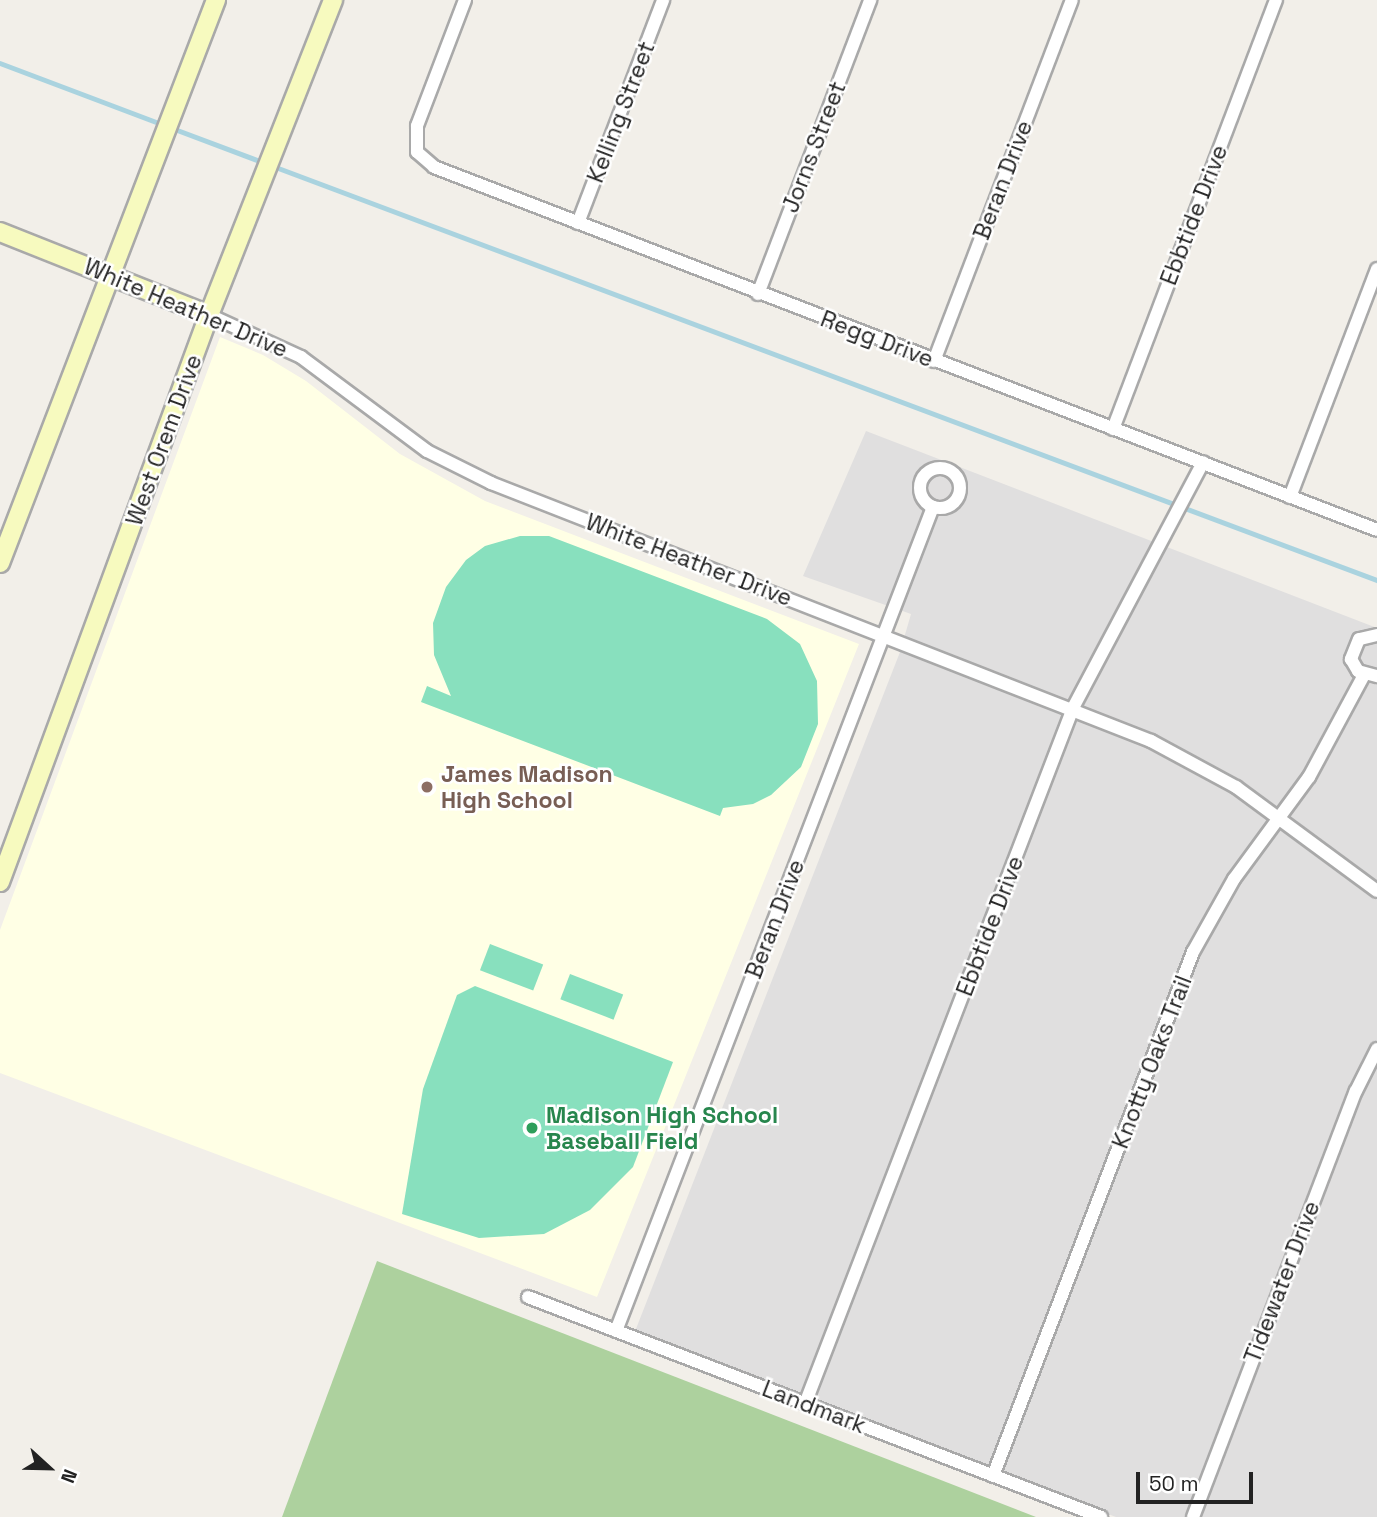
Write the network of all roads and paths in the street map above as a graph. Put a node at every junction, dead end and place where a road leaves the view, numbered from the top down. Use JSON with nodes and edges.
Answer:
{"nodes":[{"id":1,"x":216,"y":0,"type":"edge"},
{"id":2,"x":333,"y":0,"type":"edge"},
{"id":3,"x":465,"y":0,"type":"edge"},
{"id":4,"x":663,"y":0,"type":"edge"},
{"id":5,"x":870,"y":0,"type":"edge"},
{"id":6,"x":1072,"y":0,"type":"edge"},
{"id":7,"x":1276,"y":0,"type":"edge"},
{"id":8,"x":578,"y":223,"type":"junction"},
{"id":9,"x":0,"y":232,"type":"edge"},
{"id":10,"x":1377,"y":269,"type":"edge"},
{"id":11,"x":111,"y":275,"type":"junction"},
{"id":12,"x":758,"y":294,"type":"junction"},
{"id":13,"x":209,"y":315,"type":"junction"},
{"id":14,"x":934,"y":361,"type":"junction"},
{"id":15,"x":1113,"y":429,"type":"junction"},
{"id":16,"x":1203,"y":463,"type":"junction"},
{"id":17,"x":1290,"y":497,"type":"junction"},
{"id":18,"x":933,"y":507,"type":"dead end"},
{"id":19,"x":1377,"y":530,"type":"edge"},
{"id":20,"x":0,"y":563,"type":"edge"},
{"id":21,"x":1377,"y":635,"type":"edge"},
{"id":22,"x":883,"y":636,"type":"junction"},
{"id":23,"x":1371,"y":676,"type":"edge"},
{"id":24,"x":1073,"y":708,"type":"junction"},
{"id":25,"x":1280,"y":819,"type":"junction"},
{"id":26,"x":0,"y":882,"type":"edge"},
{"id":27,"x":1377,"y":891,"type":"edge"},
{"id":28,"x":1377,"y":1049,"type":"edge"},
{"id":29,"x":528,"y":1297,"type":"dead end"},
{"id":30,"x":616,"y":1331,"type":"junction"},
{"id":31,"x":805,"y":1404,"type":"junction"},
{"id":32,"x":993,"y":1476,"type":"junction"},
{"id":33,"x":1101,"y":1517,"type":"edge"},
{"id":34,"x":1193,"y":1517,"type":"edge"}],
"edges":[{"from":1,"to":11,"type":"main road"},
{"from":2,"to":13,"type":"main road","name":"West Orem Drive"},
{"from":3,"to":8,"type":"street","name":"Regg Drive"},
{"from":4,"to":8,"type":"street","name":"Kelling Street"},
{"from":5,"to":12,"type":"street","name":"Jorns Street"},
{"from":6,"to":14,"type":"street","name":"Beran Drive"},
{"from":7,"to":15,"type":"street","name":"Ebbtide Drive"},
{"from":8,"to":12,"type":"street","name":"Regg Drive"},
{"from":9,"to":11,"type":"main road","name":"White Heather Drive"},
{"from":10,"to":17,"type":"street"},
{"from":11,"to":13,"type":"main road","name":"White Heather Drive"},
{"from":11,"to":20,"type":"main road"},
{"from":12,"to":14,"type":"street","name":"Regg Drive"},
{"from":13,"to":22,"type":"street","name":"White Heather Drive"},
{"from":13,"to":26,"type":"main road","name":"West Orem Drive"},
{"from":14,"to":15,"type":"street","name":"Regg Drive"},
{"from":15,"to":16,"type":"street","name":"Regg Drive"},
{"from":16,"to":17,"type":"street","name":"Regg Drive"},
{"from":16,"to":24,"type":"street","name":"Ebbtide Drive"},
{"from":17,"to":19,"type":"street","name":"Regg Drive"},
{"from":18,"to":22,"type":"street","name":"Beran Drive"},
{"from":21,"to":23,"type":"street","name":"Knotty Oaks Trail"},
{"from":22,"to":24,"type":"street","name":"White Heather Drive"},
{"from":22,"to":30,"type":"street","name":"Beran Drive"},
{"from":23,"to":25,"type":"street","name":"Knotty Oaks Trail"},
{"from":24,"to":25,"type":"street","name":"White Heather Drive"},
{"from":24,"to":31,"type":"street","name":"Ebbtide Drive"},
{"from":25,"to":27,"type":"street","name":"White Heather Drive"},
{"from":25,"to":32,"type":"street","name":"Knotty Oaks Trail"},
{"from":28,"to":34,"type":"street","name":"Tidewater Drive"},
{"from":29,"to":30,"type":"street","name":"Landmark"},
{"from":30,"to":31,"type":"street","name":"Landmark"},
{"from":31,"to":32,"type":"street","name":"Landmark"},
{"from":32,"to":33,"type":"street","name":"Landmark"}]}
